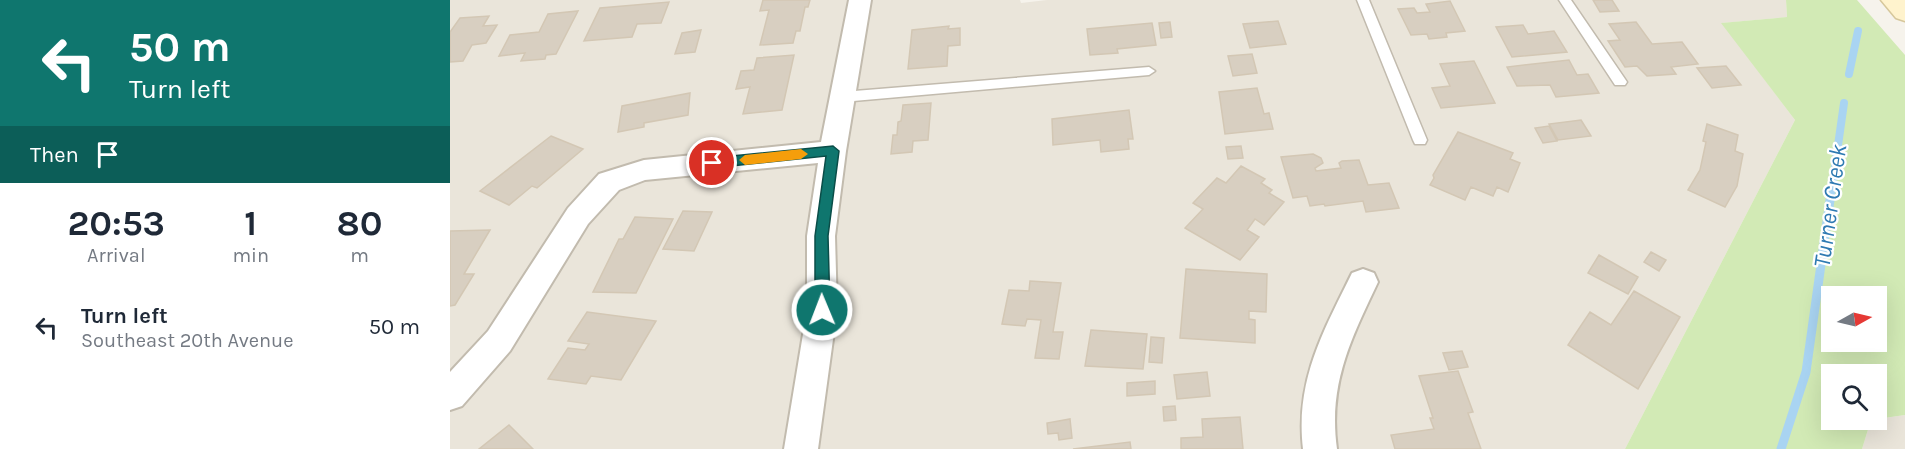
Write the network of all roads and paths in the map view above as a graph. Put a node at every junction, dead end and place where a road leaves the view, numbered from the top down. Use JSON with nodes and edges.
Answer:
{"nodes":[{"id":1,"x":860,"y":0,"type":"edge"},
{"id":2,"x":1363,"y":0,"type":"edge"},
{"id":3,"x":1565,"y":0,"type":"edge"},
{"id":4,"x":1894,"y":0,"type":"edge"},
{"id":5,"x":1905,"y":12,"type":"edge"},
{"id":6,"x":1149,"y":71,"type":"dead end"},
{"id":7,"x":1620,"y":82,"type":"dead end"},
{"id":8,"x":842,"y":97,"type":"junction"},
{"id":9,"x":1420,"y":140,"type":"dead end"},
{"id":10,"x":833,"y":151,"type":"junction"},
{"id":11,"x":1363,"y":282,"type":"dead end"},
{"id":12,"x":450,"y":395,"type":"edge"},
{"id":13,"x":801,"y":449,"type":"edge"},
{"id":14,"x":1320,"y":449,"type":"edge"}],
"edges":[{"from":1,"to":8,"type":"street"},
{"from":2,"to":9,"type":"lane"},
{"from":3,"to":7,"type":"lane"},
{"from":4,"to":5,"type":"main road"},
{"from":6,"to":8,"type":"lane"},
{"from":8,"to":10,"type":"street"},
{"from":10,"to":12,"type":"street"},
{"from":10,"to":13,"type":"street"},
{"from":11,"to":14,"type":"street"}]}
